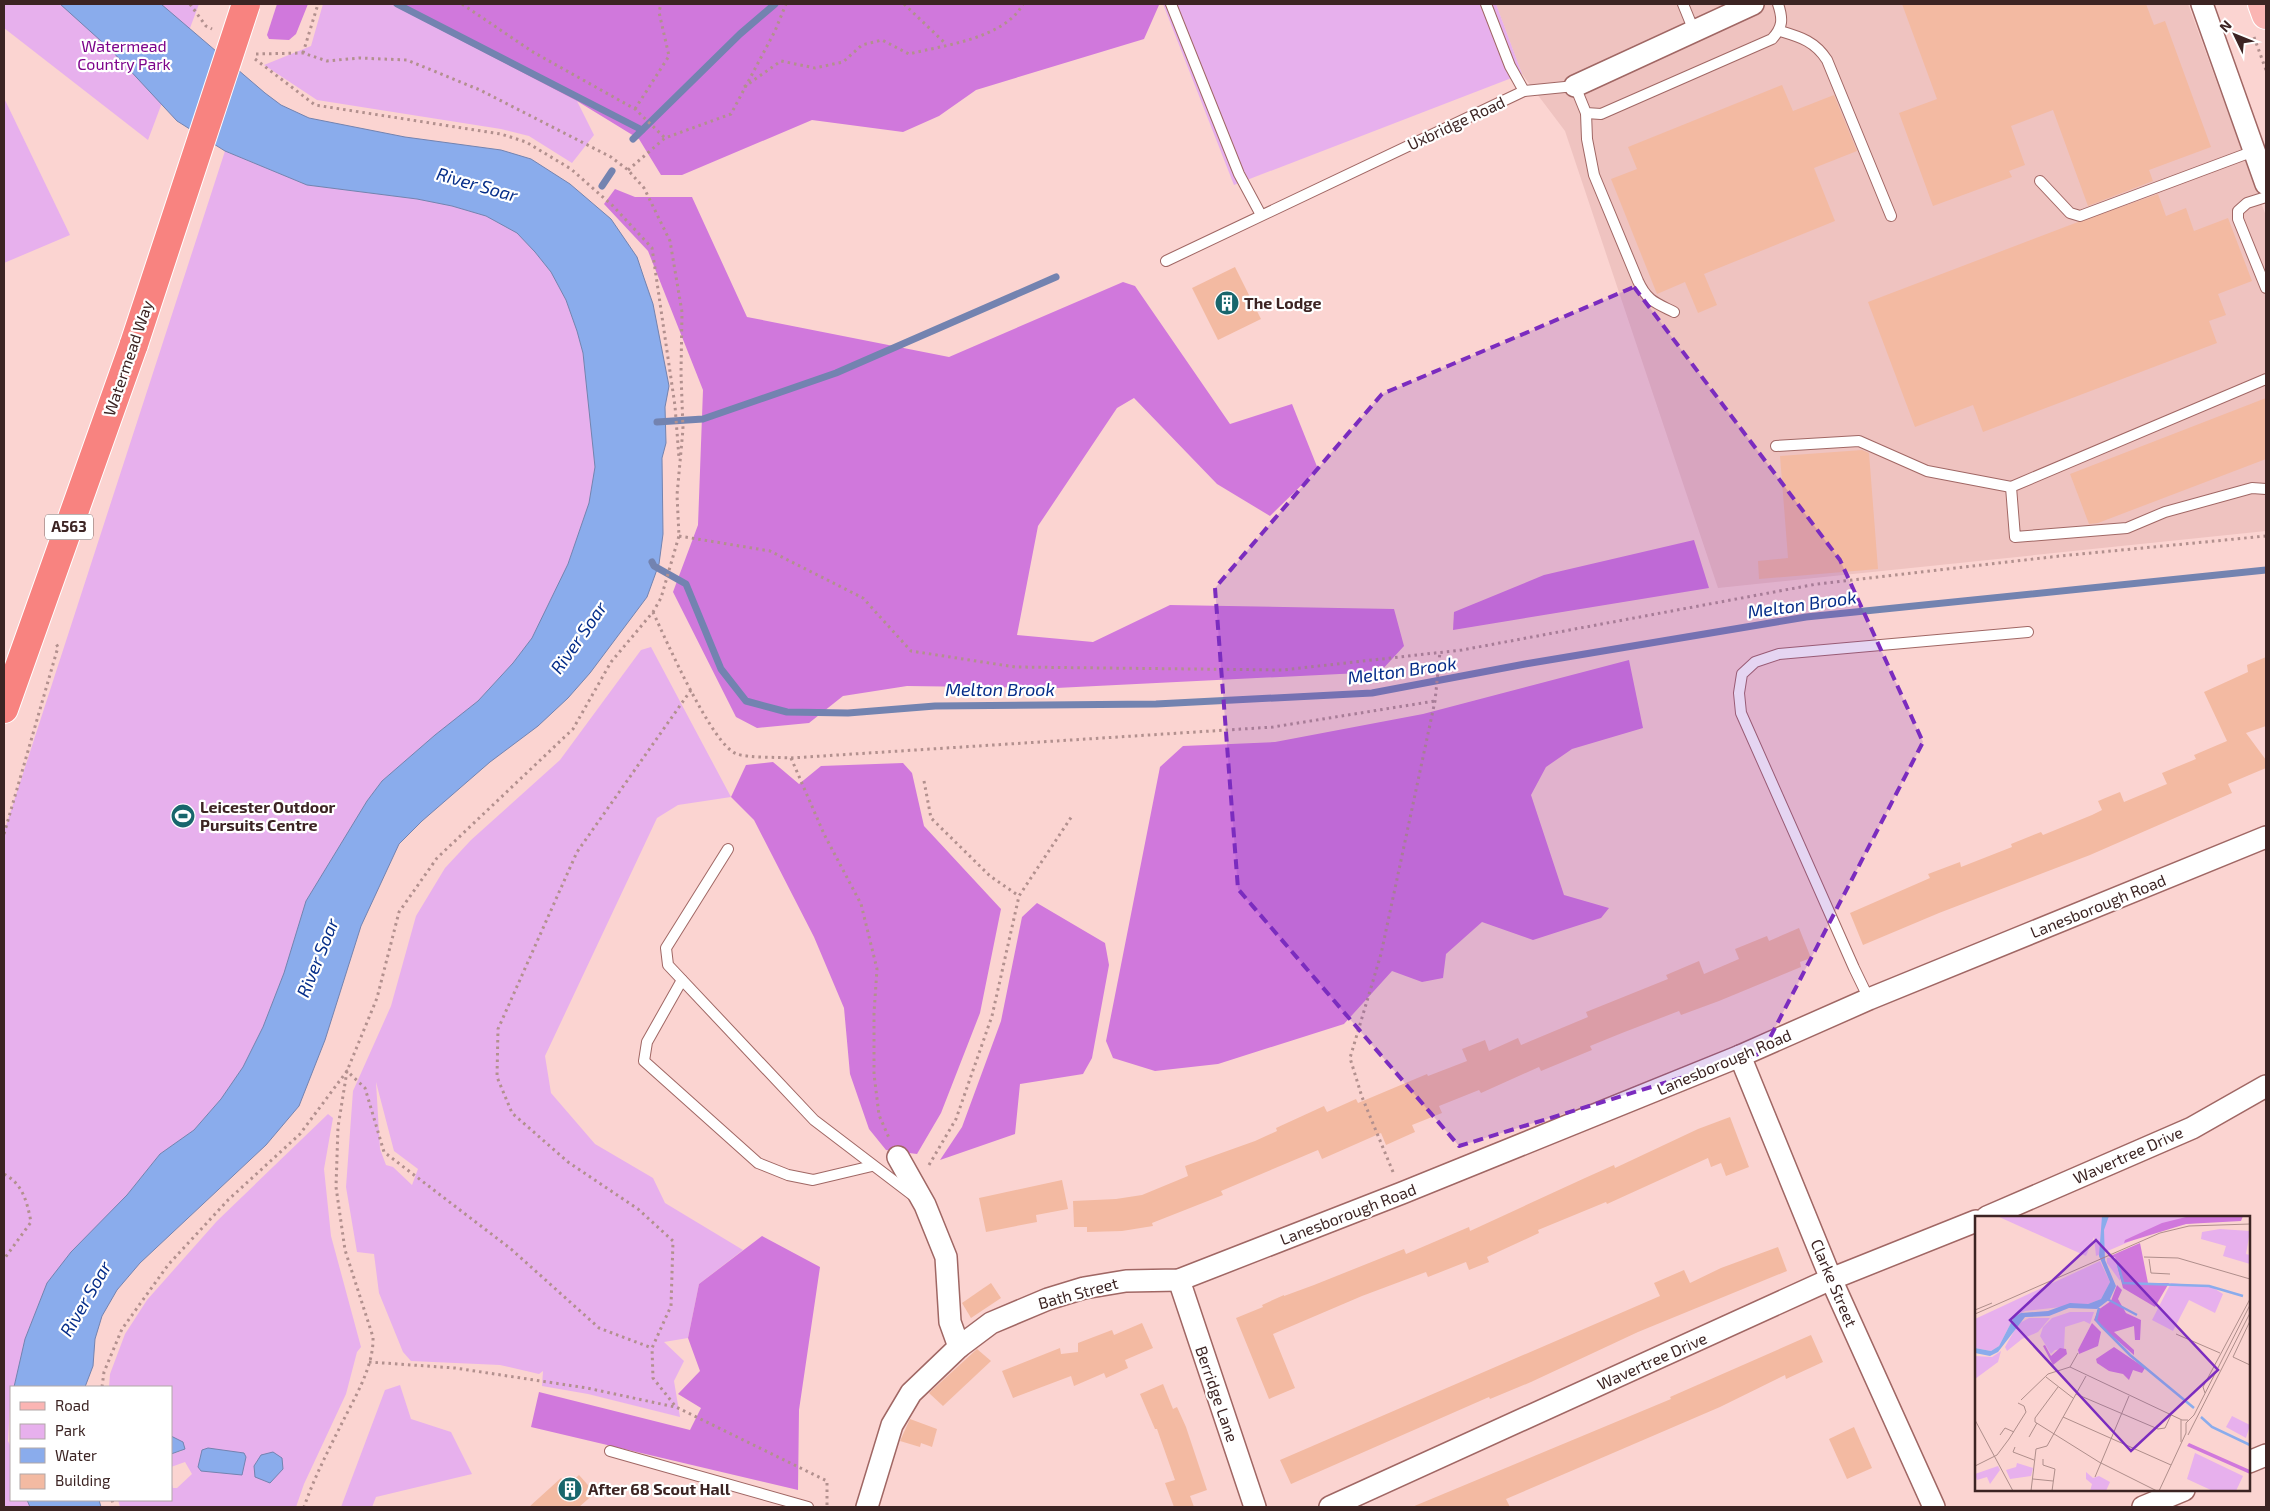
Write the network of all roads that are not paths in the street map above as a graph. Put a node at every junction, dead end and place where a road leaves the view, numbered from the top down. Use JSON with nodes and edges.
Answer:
{"nodes":[{"id":1,"x":246,"y":4,"type":"edge"},
{"id":2,"x":1172,"y":4,"type":"edge"},
{"id":3,"x":1486,"y":4,"type":"edge"},
{"id":4,"x":1683,"y":4,"type":"edge"},
{"id":5,"x":1753,"y":4,"type":"edge"},
{"id":6,"x":1778,"y":4,"type":"edge"},
{"id":7,"x":2202,"y":4,"type":"edge"},
{"id":8,"x":2262,"y":4,"type":"edge"},
{"id":9,"x":2266,"y":16,"type":"edge"},
{"id":10,"x":1694,"y":31,"type":"junction"},
{"id":11,"x":1780,"y":31,"type":"junction"},
{"id":12,"x":1575,"y":86,"type":"junction"},
{"id":13,"x":1524,"y":91,"type":"junction"},
{"id":14,"x":1586,"y":113,"type":"junction"},
{"id":15,"x":2254,"y":151,"type":"junction"},
{"id":16,"x":2040,"y":181,"type":"dead end"},
{"id":17,"x":2266,"y":184,"type":"edge"},
{"id":18,"x":2266,"y":197,"type":"edge"},
{"id":19,"x":1261,"y":215,"type":"junction"},
{"id":20,"x":1891,"y":216,"type":"dead end"},
{"id":21,"x":1166,"y":261,"type":"dead end"},
{"id":22,"x":2266,"y":288,"type":"edge"},
{"id":23,"x":1674,"y":312,"type":"dead end"},
{"id":24,"x":2266,"y":379,"type":"edge"},
{"id":25,"x":1776,"y":446,"type":"dead end"},
{"id":26,"x":2011,"y":487,"type":"junction"},
{"id":27,"x":2266,"y":489,"type":"edge"},
{"id":28,"x":2028,"y":632,"type":"dead end"},
{"id":29,"x":4,"y":709,"type":"edge"},
{"id":30,"x":2266,"y":837,"type":"edge"},
{"id":31,"x":728,"y":849,"type":"dead end"},
{"id":32,"x":682,"y":980,"type":"junction"},
{"id":33,"x":1870,"y":999,"type":"junction"},
{"id":34,"x":1740,"y":1056,"type":"junction"},
{"id":35,"x":2266,"y":1086,"type":"edge"},
{"id":36,"x":898,"y":1157,"type":"road end"},
{"id":37,"x":872,"y":1166,"type":"junction"},
{"id":38,"x":921,"y":1196,"type":"junction"},
{"id":39,"x":1989,"y":1216,"type":"edge"},
{"id":40,"x":1975,"y":1222,"type":"edge"},
{"id":41,"x":1179,"y":1280,"type":"junction"},
{"id":42,"x":1831,"y":1280,"type":"junction"},
{"id":43,"x":959,"y":1347,"type":"junction"},
{"id":44,"x":610,"y":1451,"type":"dead end"},
{"id":45,"x":2266,"y":1455,"type":"edge"},
{"id":46,"x":2250,"y":1462,"type":"edge"},
{"id":47,"x":2182,"y":1491,"type":"edge"},
{"id":48,"x":808,"y":1507,"type":"edge"},
{"id":49,"x":867,"y":1507,"type":"edge"},
{"id":50,"x":1255,"y":1507,"type":"edge"},
{"id":51,"x":1330,"y":1507,"type":"edge"},
{"id":52,"x":1934,"y":1507,"type":"edge"},
{"id":53,"x":2143,"y":1507,"type":"edge"}],
"edges":[{"from":1,"to":29,"type":"highway","name":"Watermead Way","number":"A563","bridge":true},
{"from":2,"to":19,"type":"lane"},
{"from":3,"to":13,"type":"lane"},
{"from":4,"to":10,"type":"lane"},
{"from":5,"to":10,"type":"street","name":"Uxbridge Road"},
{"from":6,"to":11,"type":"lane"},
{"from":7,"to":15,"type":"street"},
{"from":8,"to":9,"type":"main road"},
{"from":10,"to":12,"type":"street","name":"Uxbridge Road"},
{"from":11,"to":14,"type":"lane"},
{"from":11,"to":20,"type":"lane"},
{"from":12,"to":13,"type":"lane","name":"Uxbridge Road"},
{"from":12,"to":14,"type":"lane"},
{"from":13,"to":19,"type":"lane","name":"Uxbridge Road"},
{"from":14,"to":23,"type":"lane"},
{"from":15,"to":16,"type":"lane"},
{"from":15,"to":17,"type":"street"},
{"from":18,"to":22,"type":"lane"},
{"from":19,"to":21,"type":"lane","name":"Uxbridge Road"},
{"from":24,"to":26,"type":"lane"},
{"from":25,"to":26,"type":"lane"},
{"from":26,"to":27,"type":"lane"},
{"from":28,"to":33,"type":"lane"},
{"from":30,"to":33,"type":"street","name":"Lanesborough Road"},
{"from":31,"to":32,"type":"lane"},
{"from":32,"to":37,"type":"lane"},
{"from":32,"to":37,"type":"lane"},
{"from":33,"to":34,"type":"street","name":"Lanesborough Road"},
{"from":34,"to":41,"type":"street","name":"Lanesborough Road"},
{"from":34,"to":42,"type":"street","name":"Clarke Street"},
{"from":35,"to":39,"type":"street","name":"Wavertree Drive"},
{"from":36,"to":38,"type":"street"},
{"from":37,"to":38,"type":"lane"},
{"from":38,"to":43,"type":"street"},
{"from":40,"to":42,"type":"street","name":"Wavertree Drive"},
{"from":41,"to":43,"type":"street","name":"Bath Street"},
{"from":41,"to":50,"type":"street","name":"Berridge Lane"},
{"from":42,"to":51,"type":"street","name":"Wavertree Drive"},
{"from":42,"to":52,"type":"street","name":"Clarke Street"},
{"from":43,"to":49,"type":"street","name":"Bath Street"},
{"from":44,"to":48,"type":"lane"},
{"from":45,"to":46,"type":"street"},
{"from":47,"to":53,"type":"street"}]}
